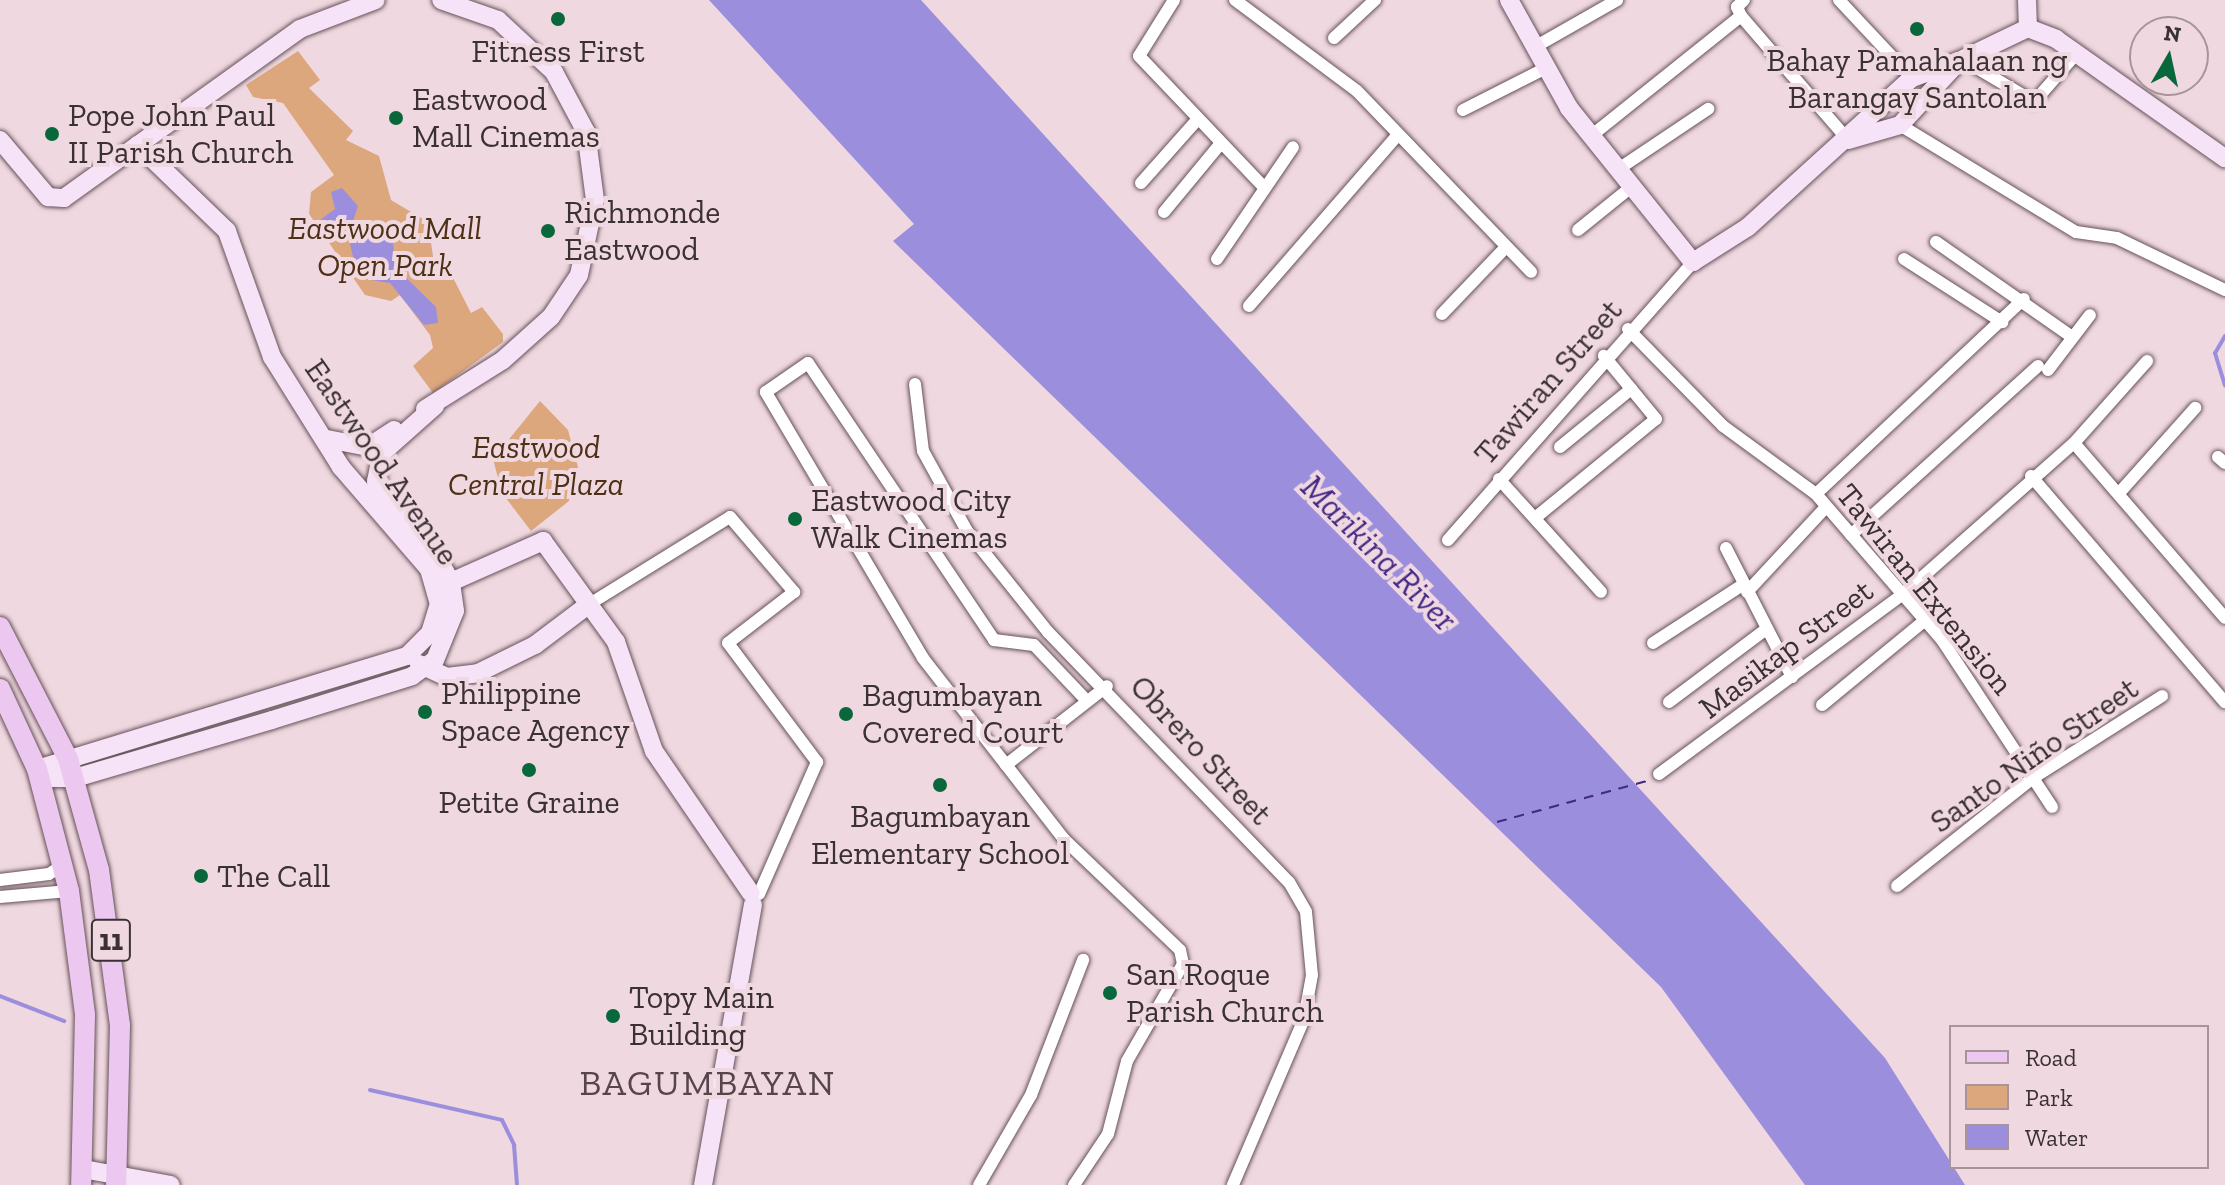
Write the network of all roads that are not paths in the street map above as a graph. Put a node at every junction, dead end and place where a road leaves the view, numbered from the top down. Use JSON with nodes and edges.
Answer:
{"nodes":[{"id":1,"x":376,"y":0,"type":"edge"},
{"id":2,"x":441,"y":0,"type":"edge"},
{"id":3,"x":1174,"y":0,"type":"edge"},
{"id":4,"x":1235,"y":0,"type":"edge"},
{"id":5,"x":1375,"y":0,"type":"edge"},
{"id":6,"x":1509,"y":0,"type":"edge"},
{"id":7,"x":1617,"y":0,"type":"edge"},
{"id":8,"x":1744,"y":0,"type":"edge"},
{"id":9,"x":1839,"y":0,"type":"edge"},
{"id":10,"x":2027,"y":0,"type":"edge"},
{"id":11,"x":1741,"y":16,"type":"junction"},
{"id":12,"x":2028,"y":28,"type":"junction"},
{"id":13,"x":1334,"y":38,"type":"dead end"},
{"id":14,"x":1533,"y":48,"type":"junction"},
{"id":15,"x":2076,"y":54,"type":"junction"},
{"id":16,"x":1961,"y":60,"type":"junction"},
{"id":17,"x":1544,"y":69,"type":"junction"},
{"id":18,"x":1912,"y":78,"type":"junction"},
{"id":19,"x":1708,"y":109,"type":"dead end"},
{"id":20,"x":1463,"y":110,"type":"dead end"},
{"id":21,"x":1197,"y":120,"type":"junction"},
{"id":22,"x":169,"y":124,"type":"junction"},
{"id":23,"x":1900,"y":125,"type":"junction"},
{"id":24,"x":1591,"y":136,"type":"junction"},
{"id":25,"x":1396,"y":137,"type":"junction"},
{"id":26,"x":0,"y":140,"type":"edge"},
{"id":27,"x":1848,"y":140,"type":"junction"},
{"id":28,"x":1221,"y":143,"type":"junction"},
{"id":29,"x":138,"y":145,"type":"junction"},
{"id":30,"x":1293,"y":147,"type":"dead end"},
{"id":31,"x":2225,"y":158,"type":"edge"},
{"id":32,"x":162,"y":162,"type":"junction"},
{"id":33,"x":1617,"y":170,"type":"junction"},
{"id":34,"x":1141,"y":183,"type":"dead end"},
{"id":35,"x":1263,"y":186,"type":"junction"},
{"id":36,"x":1630,"y":188,"type":"junction"},
{"id":37,"x":1164,"y":212,"type":"dead end"},
{"id":38,"x":1578,"y":230,"type":"dead end"},
{"id":39,"x":1936,"y":242,"type":"dead end"},
{"id":40,"x":1506,"y":247,"type":"junction"},
{"id":41,"x":1217,"y":259,"type":"dead end"},
{"id":42,"x":1904,"y":259,"type":"dead end"},
{"id":43,"x":1693,"y":262,"type":"junction"},
{"id":44,"x":1531,"y":272,"type":"dead end"},
{"id":45,"x":2225,"y":290,"type":"edge"},
{"id":46,"x":2024,"y":299,"type":"junction"},
{"id":47,"x":1249,"y":306,"type":"dead end"},
{"id":48,"x":1442,"y":314,"type":"dead end"},
{"id":49,"x":2090,"y":315,"type":"dead end"},
{"id":50,"x":2002,"y":322,"type":"junction"},
{"id":51,"x":1628,"y":329,"type":"junction"},
{"id":52,"x":2072,"y":337,"type":"junction"},
{"id":53,"x":1604,"y":356,"type":"junction"},
{"id":54,"x":2147,"y":361,"type":"dead end"},
{"id":55,"x":915,"y":384,"type":"dead end"},
{"id":56,"x":1631,"y":389,"type":"junction"},
{"id":57,"x":435,"y":406,"type":"junction"},
{"id":58,"x":2195,"y":408,"type":"dead end"},
{"id":59,"x":327,"y":439,"type":"junction"},
{"id":60,"x":2074,"y":443,"type":"junction"},
{"id":61,"x":1560,"y":447,"type":"dead end"},
{"id":62,"x":348,"y":476,"type":"junction"},
{"id":63,"x":2031,"y":476,"type":"junction"},
{"id":64,"x":376,"y":479,"type":"junction"},
{"id":65,"x":1499,"y":479,"type":"junction"},
{"id":66,"x":2120,"y":492,"type":"junction"},
{"id":67,"x":1816,"y":494,"type":"junction"},
{"id":68,"x":1825,"y":508,"type":"junction"},
{"id":69,"x":1535,"y":518,"type":"junction"},
{"id":70,"x":1851,"y":535,"type":"junction"},
{"id":71,"x":1448,"y":540,"type":"dead end"},
{"id":72,"x":1726,"y":548,"type":"dead end"},
{"id":73,"x":451,"y":582,"type":"junction"},
{"id":74,"x":1745,"y":588,"type":"junction"},
{"id":75,"x":1601,"y":592,"type":"dead end"},
{"id":76,"x":1902,"y":595,"type":"junction"},
{"id":77,"x":588,"y":605,"type":"junction"},
{"id":78,"x":2225,"y":618,"type":"edge"},
{"id":79,"x":1925,"y":620,"type":"junction"},
{"id":80,"x":0,"y":627,"type":"edge"},
{"id":81,"x":1765,"y":630,"type":"junction"},
{"id":82,"x":1653,"y":643,"type":"dead end"},
{"id":83,"x":421,"y":646,"type":"junction"},
{"id":84,"x":424,"y":670,"type":"junction"},
{"id":85,"x":1792,"y":677,"type":"junction"},
{"id":86,"x":1107,"y":686,"type":"junction"},
{"id":87,"x":0,"y":689,"type":"edge"},
{"id":88,"x":2162,"y":696,"type":"dead end"},
{"id":89,"x":266,"y":701,"type":"junction"},
{"id":90,"x":1087,"y":701,"type":"junction"},
{"id":91,"x":1669,"y":702,"type":"dead end"},
{"id":92,"x":2225,"y":702,"type":"edge"},
{"id":93,"x":1822,"y":705,"type":"dead end"},
{"id":94,"x":272,"y":720,"type":"junction"},
{"id":95,"x":187,"y":724,"type":"junction"},
{"id":96,"x":193,"y":742,"type":"junction"},
{"id":97,"x":1006,"y":765,"type":"junction"},
{"id":98,"x":78,"y":770,"type":"junction"},
{"id":99,"x":38,"y":773,"type":"junction"},
{"id":100,"x":1659,"y":774,"type":"dead end"},
{"id":101,"x":2033,"y":778,"type":"junction"},
{"id":102,"x":2052,"y":807,"type":"dead end"},
{"id":103,"x":63,"y":865,"type":"junction"},
{"id":104,"x":0,"y":880,"type":"edge"},
{"id":105,"x":1897,"y":886,"type":"dead end"},
{"id":106,"x":69,"y":891,"type":"junction"},
{"id":107,"x":0,"y":897,"type":"edge"},
{"id":108,"x":754,"y":897,"type":"junction"},
{"id":109,"x":1083,"y":960,"type":"dead end"},
{"id":110,"x":82,"y":1177,"type":"edge"},
{"id":111,"x":116,"y":1180,"type":"edge"},
{"id":112,"x":171,"y":1185,"type":"edge"},
{"id":113,"x":703,"y":1185,"type":"edge"},
{"id":114,"x":979,"y":1185,"type":"edge"},
{"id":115,"x":1074,"y":1185,"type":"edge"},
{"id":116,"x":1233,"y":1185,"type":"edge"}],
"edges":[{"from":1,"to":22,"type":"street"},
{"from":2,"to":57,"type":"street"},
{"from":3,"to":21,"type":"street"},
{"from":4,"to":25,"type":"street"},
{"from":5,"to":13,"type":"street"},
{"from":6,"to":14,"type":"street"},
{"from":7,"to":14,"type":"street"},
{"from":8,"to":11,"type":"street"},
{"from":9,"to":18,"type":"street"},
{"from":10,"to":12,"type":"street"},
{"from":11,"to":24,"type":"street"},
{"from":11,"to":27,"type":"street"},
{"from":12,"to":15,"type":"street"},
{"from":12,"to":16,"type":"street"},
{"from":14,"to":17,"type":"street"},
{"from":15,"to":16,"type":"street"},
{"from":15,"to":31,"type":"street"},
{"from":16,"to":18,"type":"street"},
{"from":16,"to":23,"type":"street"},
{"from":17,"to":20,"type":"street"},
{"from":17,"to":24,"type":"street"},
{"from":18,"to":27,"type":"street"},
{"from":19,"to":33,"type":"street"},
{"from":21,"to":28,"type":"street"},
{"from":21,"to":34,"type":"street"},
{"from":22,"to":29,"type":"street"},
{"from":22,"to":32,"type":"street"},
{"from":23,"to":27,"type":"street"},
{"from":23,"to":45,"type":"street"},
{"from":24,"to":33,"type":"street"},
{"from":25,"to":40,"type":"street"},
{"from":25,"to":47,"type":"street"},
{"from":26,"to":29,"type":"street"},
{"from":27,"to":43,"type":"street"},
{"from":28,"to":35,"type":"street"},
{"from":28,"to":37,"type":"street"},
{"from":29,"to":32,"type":"street","name":"Eastwood Avenue"},
{"from":30,"to":35,"type":"street"},
{"from":32,"to":59,"type":"street","name":"Eastwood Avenue"},
{"from":33,"to":36,"type":"street"},
{"from":35,"to":41,"type":"street"},
{"from":36,"to":38,"type":"street"},
{"from":36,"to":43,"type":"street"},
{"from":39,"to":46,"type":"street"},
{"from":40,"to":44,"type":"street"},
{"from":40,"to":48,"type":"street"},
{"from":42,"to":50,"type":"street"},
{"from":43,"to":51,"type":"street","name":"Tawiran Street"},
{"from":46,"to":50,"type":"street"},
{"from":46,"to":52,"type":"street"},
{"from":49,"to":52,"type":"street"},
{"from":50,"to":67,"type":"street"},
{"from":51,"to":53,"type":"street","name":"Tawiran Street"},
{"from":51,"to":67,"type":"street","name":"Tawiran Extension"},
{"from":52,"to":70,"type":"street"},
{"from":53,"to":56,"type":"street"},
{"from":53,"to":65,"type":"street","name":"Tawiran Street"},
{"from":54,"to":60,"type":"street","name":"Masikap Street"},
{"from":55,"to":86,"type":"street","name":"Obrero Street"},
{"from":56,"to":61,"type":"street"},
{"from":56,"to":69,"type":"street"},
{"from":57,"to":59,"type":"street"},
{"from":57,"to":64,"type":"street"},
{"from":58,"to":66,"type":"street"},
{"from":59,"to":62,"type":"street","name":"Eastwood Avenue"},
{"from":60,"to":63,"type":"street","name":"Masikap Street"},
{"from":60,"to":66,"type":"street"},
{"from":62,"to":64,"type":"street"},
{"from":62,"to":83,"type":"street","name":"Eastwood Avenue"},
{"from":63,"to":76,"type":"street","name":"Masikap Street"},
{"from":63,"to":92,"type":"street"},
{"from":64,"to":73,"type":"street","name":"Eastwood Avenue"},
{"from":65,"to":69,"type":"street"},
{"from":65,"to":71,"type":"street","name":"Tawiran Street"},
{"from":66,"to":78,"type":"street"},
{"from":67,"to":68,"type":"street","name":"Tawiran Extension"},
{"from":68,"to":70,"type":"street","name":"Tawiran Extension"},
{"from":68,"to":74,"type":"street"},
{"from":69,"to":75,"type":"street"},
{"from":70,"to":76,"type":"street","name":"Tawiran Extension"},
{"from":72,"to":74,"type":"street"},
{"from":73,"to":77,"type":"street"},
{"from":73,"to":84,"type":"street","name":"Eastwood Avenue"},
{"from":74,"to":81,"type":"street"},
{"from":74,"to":82,"type":"street"},
{"from":76,"to":79,"type":"street","name":"Tawiran Extension"},
{"from":76,"to":85,"type":"street","name":"Masikap Street"},
{"from":77,"to":84,"type":"street"},
{"from":77,"to":108,"type":"street"},
{"from":77,"to":108,"type":"street"},
{"from":79,"to":93,"type":"street"},
{"from":79,"to":101,"type":"street","name":"Tawiran Extension"},
{"from":80,"to":98,"type":"main road","number":"11"},
{"from":81,"to":85,"type":"street"},
{"from":81,"to":91,"type":"street"},
{"from":83,"to":84,"type":"street"},
{"from":83,"to":89,"type":"street"},
{"from":84,"to":94,"type":"street"},
{"from":85,"to":100,"type":"street","name":"Masikap Street"},
{"from":86,"to":90,"type":"street"},
{"from":86,"to":116,"type":"street","name":"Obrero Street"},
{"from":87,"to":99,"type":"main road","number":"11"},
{"from":88,"to":101,"type":"street","name":"Santo Niño Street"},
{"from":89,"to":94,"type":"street"},
{"from":89,"to":95,"type":"street"},
{"from":90,"to":97,"type":"street"},
{"from":90,"to":97,"type":"street"},
{"from":94,"to":96,"type":"street"},
{"from":95,"to":96,"type":"street"},
{"from":95,"to":98,"type":"street"},
{"from":96,"to":98,"type":"street"},
{"from":97,"to":115,"type":"street"},
{"from":98,"to":99,"type":"street"},
{"from":98,"to":111,"type":"main road","number":"11"},
{"from":99,"to":103,"type":"main road","number":"11"},
{"from":101,"to":102,"type":"street","name":"Tawiran Extension"},
{"from":101,"to":105,"type":"street","name":"Santo Niño Street"},
{"from":103,"to":104,"type":"street"},
{"from":103,"to":106,"type":"main road","number":"11"},
{"from":106,"to":107,"type":"street"},
{"from":106,"to":110,"type":"main road","number":"11"},
{"from":108,"to":113,"type":"street"},
{"from":109,"to":114,"type":"street"},
{"from":110,"to":111,"type":"street"},
{"from":111,"to":112,"type":"street"}]}
